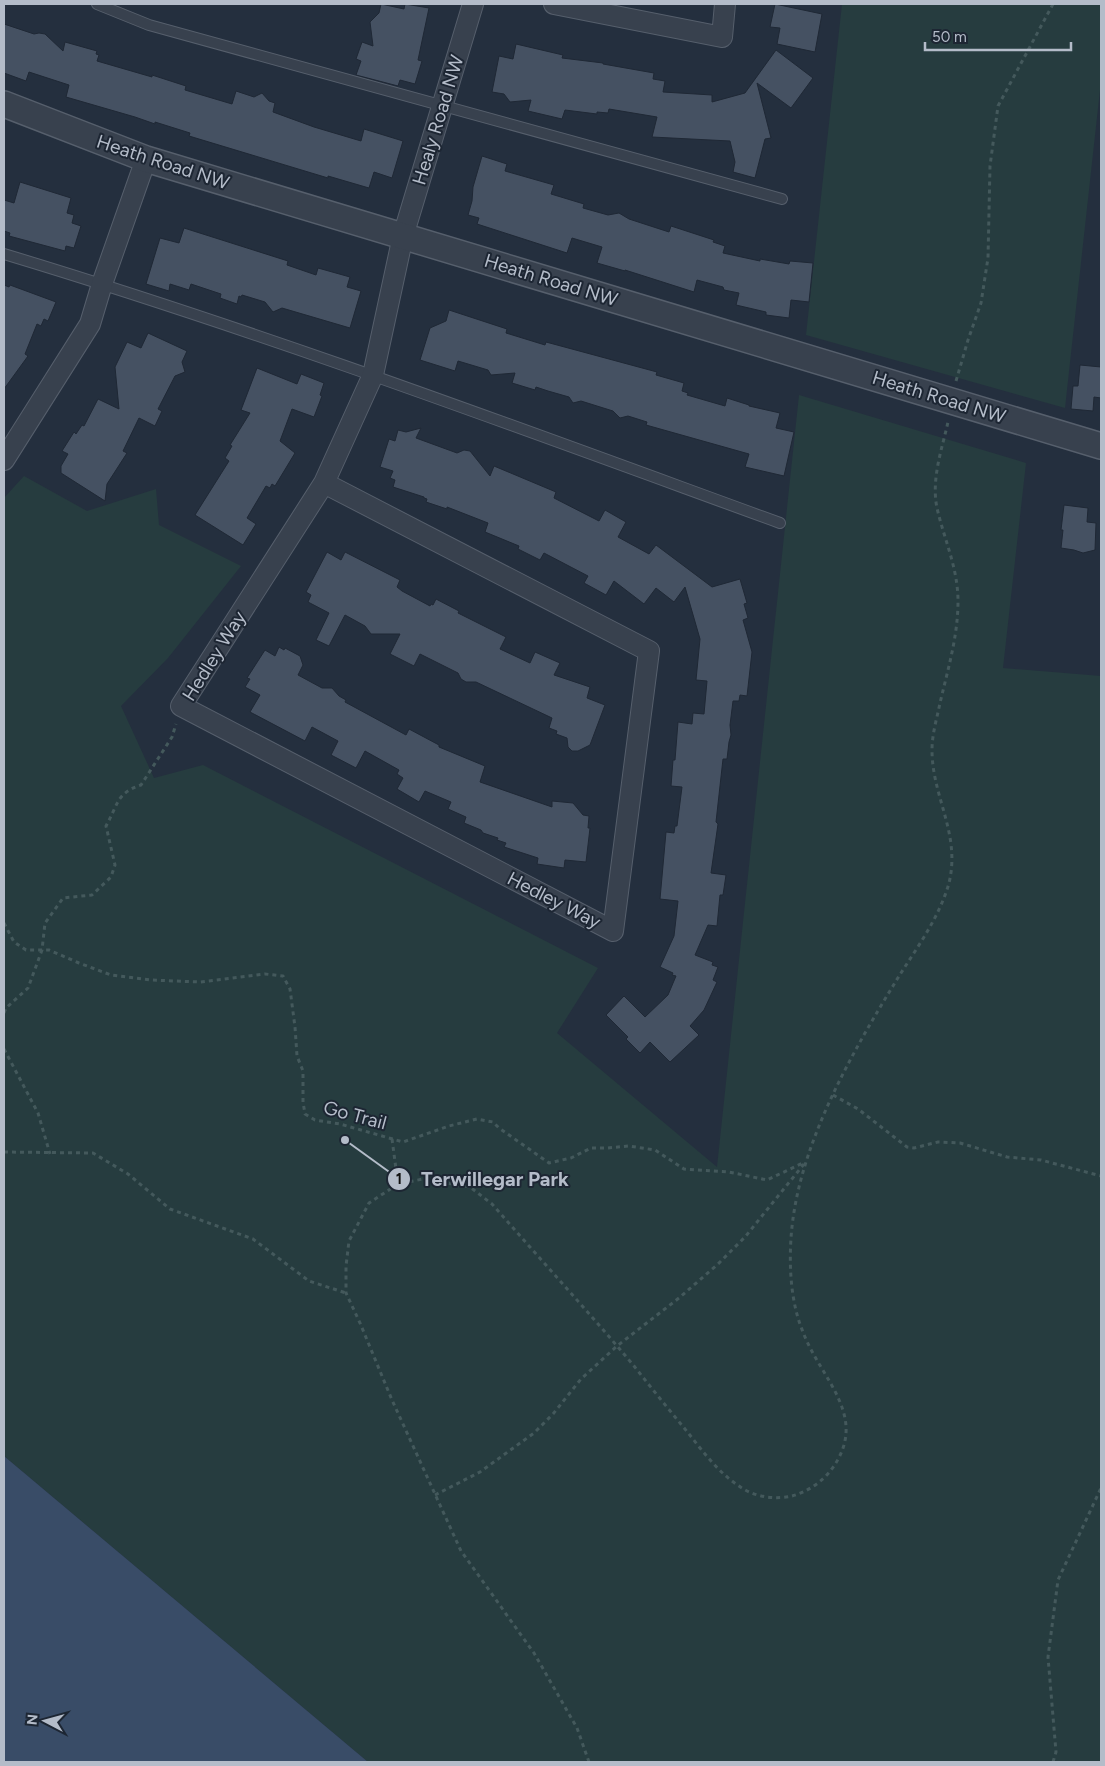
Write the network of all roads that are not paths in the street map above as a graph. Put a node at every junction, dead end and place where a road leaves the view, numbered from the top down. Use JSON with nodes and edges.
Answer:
{"nodes":[{"id":1,"x":97,"y":4,"type":"edge"},
{"id":2,"x":473,"y":4,"type":"edge"},
{"id":3,"x":554,"y":4,"type":"edge"},
{"id":4,"x":725,"y":4,"type":"edge"},
{"id":5,"x":4,"y":104,"type":"edge"},
{"id":6,"x":442,"y":106,"type":"junction"},
{"id":7,"x":146,"y":159,"type":"junction"},
{"id":8,"x":782,"y":199,"type":"dead end"},
{"id":9,"x":403,"y":236,"type":"junction"},
{"id":10,"x":4,"y":254,"type":"edge"},
{"id":11,"x":102,"y":284,"type":"junction"},
{"id":12,"x":373,"y":375,"type":"junction"},
{"id":13,"x":1101,"y":446,"type":"edge"},
{"id":14,"x":4,"y":460,"type":"edge"},
{"id":15,"x":324,"y":483,"type":"junction"},
{"id":16,"x":780,"y":523,"type":"dead end"}],
"edges":[{"from":1,"to":6,"type":"lane"},
{"from":2,"to":6,"type":"street","name":"Healy Road NW"},
{"from":3,"to":4,"type":"street"},
{"from":5,"to":7,"type":"street","name":"Heath Road NW"},
{"from":6,"to":8,"type":"lane"},
{"from":6,"to":9,"type":"street","name":"Healy Road NW"},
{"from":7,"to":9,"type":"street","name":"Heath Road NW"},
{"from":7,"to":11,"type":"street"},
{"from":9,"to":12,"type":"street","name":"Hedley Way"},
{"from":9,"to":13,"type":"street","name":"Heath Road NW"},
{"from":10,"to":11,"type":"lane"},
{"from":11,"to":12,"type":"lane"},
{"from":11,"to":14,"type":"street"},
{"from":12,"to":15,"type":"street","name":"Hedley Way"},
{"from":12,"to":16,"type":"lane"},
{"from":15,"to":15,"type":"street","name":"Hedley Way"}]}
